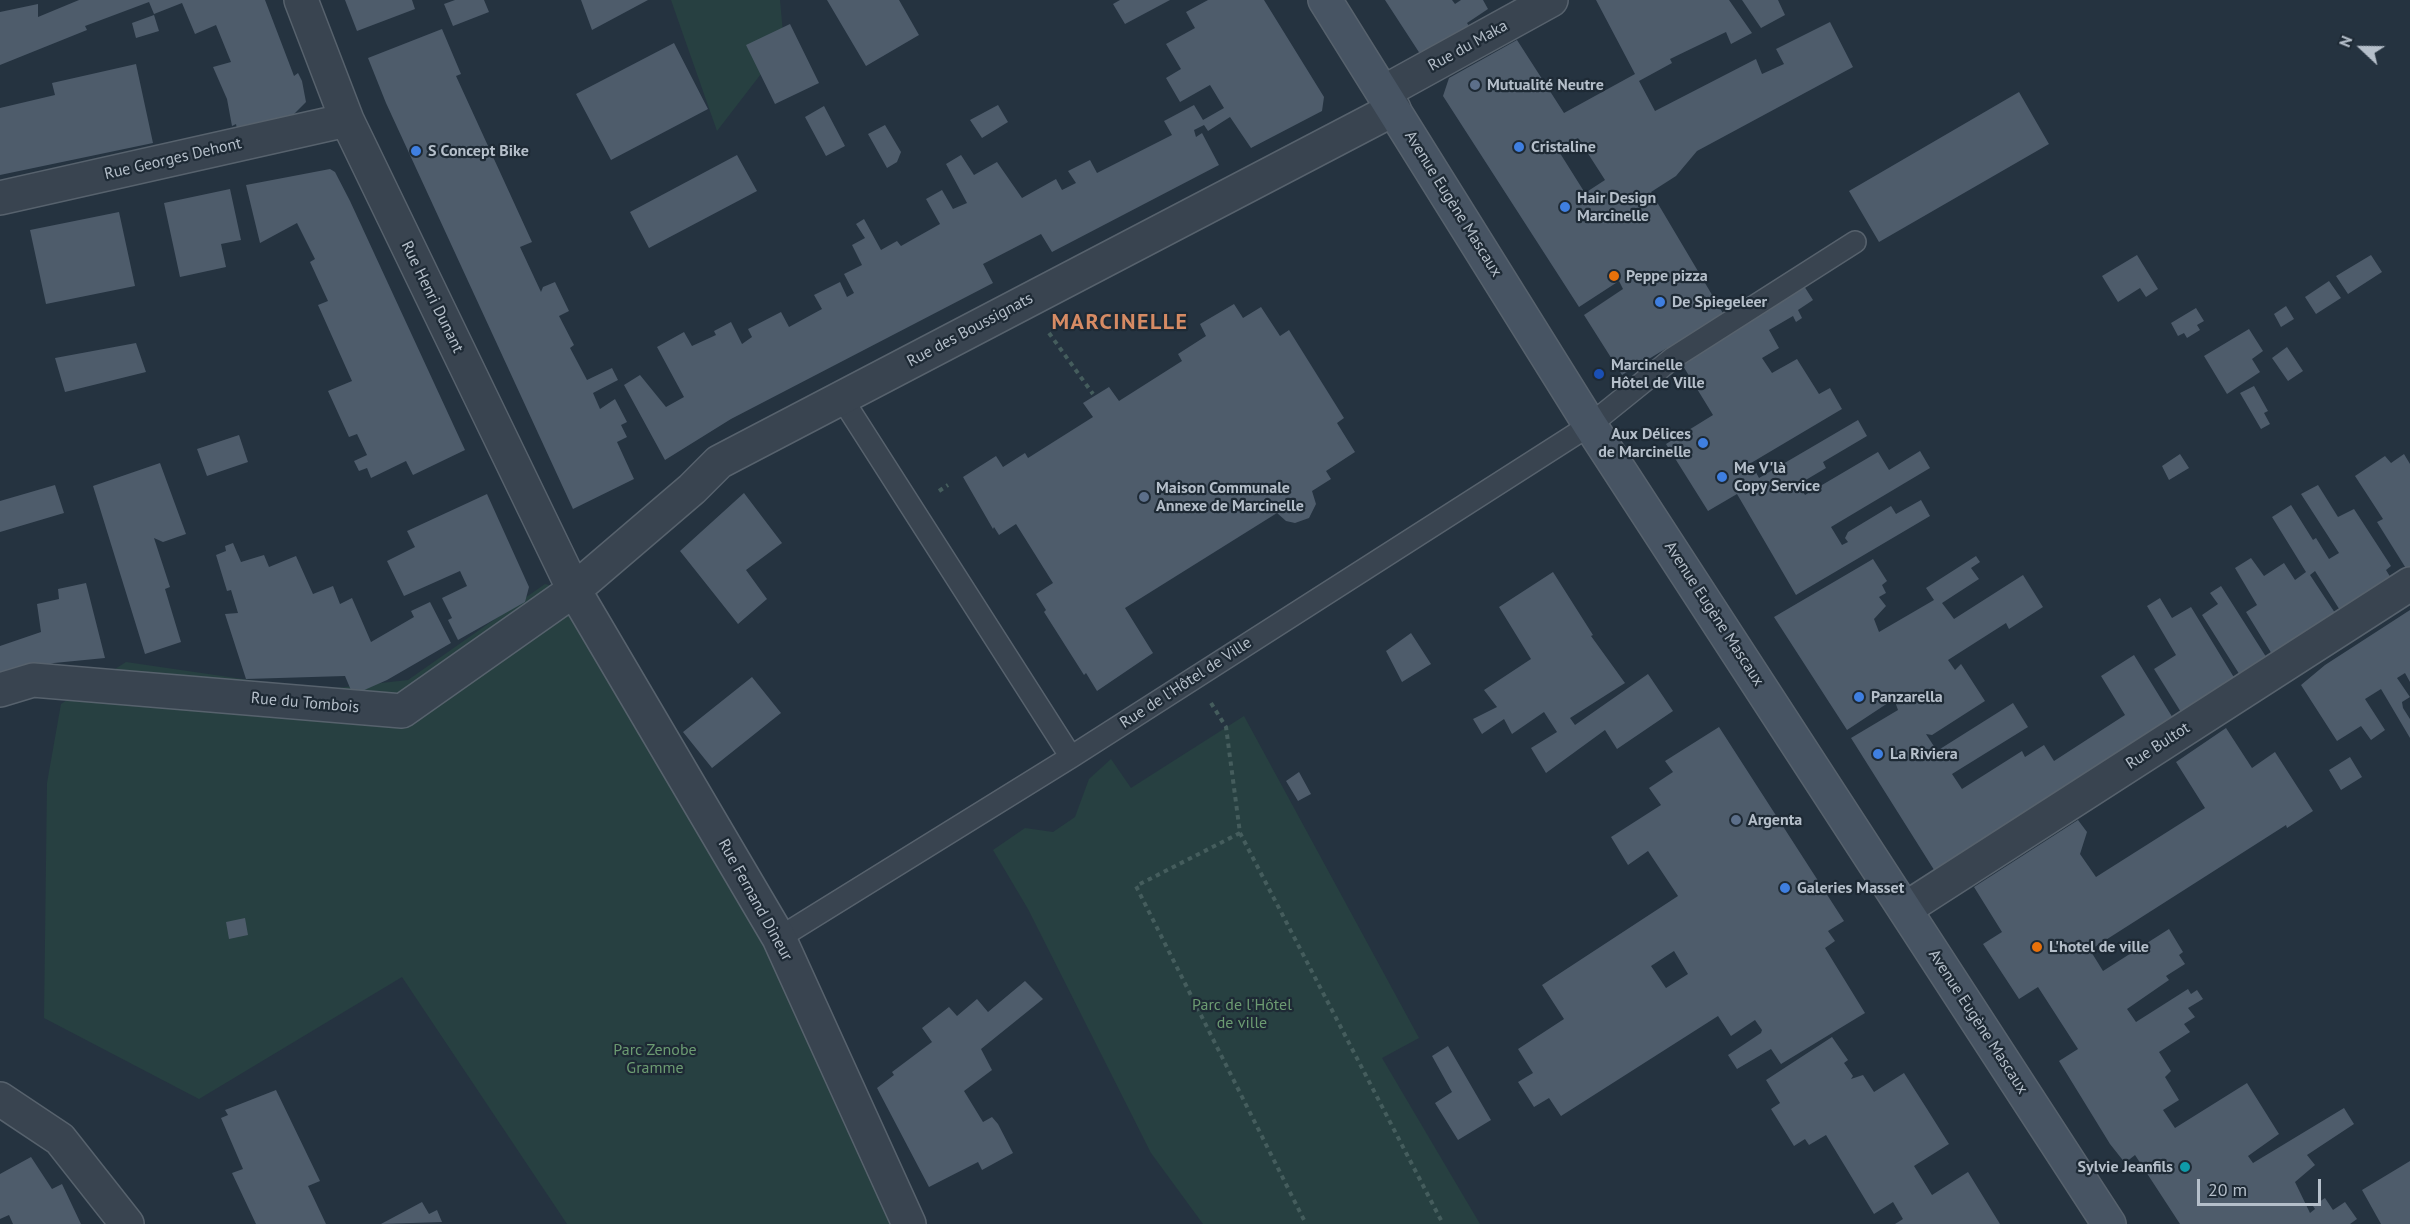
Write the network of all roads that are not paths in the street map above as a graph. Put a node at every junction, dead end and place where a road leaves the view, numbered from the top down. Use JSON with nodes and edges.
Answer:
{"nodes":[{"id":1,"x":301,"y":0,"type":"edge"},
{"id":2,"x":1325,"y":0,"type":"edge"},
{"id":3,"x":1551,"y":0,"type":"edge"},
{"id":4,"x":1389,"y":100,"type":"junction"},
{"id":5,"x":347,"y":120,"type":"junction"},
{"id":6,"x":0,"y":198,"type":"edge"},
{"id":7,"x":1855,"y":242,"type":"dead end"},
{"id":8,"x":841,"y":397,"type":"junction"},
{"id":9,"x":1590,"y":425,"type":"junction"},
{"id":10,"x":2410,"y":584,"type":"edge"},
{"id":11,"x":574,"y":590,"type":"junction"},
{"id":12,"x":0,"y":690,"type":"edge"},
{"id":13,"x":1071,"y":756,"type":"junction"},
{"id":14,"x":1905,"y":909,"type":"junction"},
{"id":15,"x":779,"y":938,"type":"junction"},
{"id":16,"x":0,"y":1099,"type":"edge"},
{"id":17,"x":127,"y":1224,"type":"edge"},
{"id":18,"x":909,"y":1224,"type":"edge"},
{"id":19,"x":2109,"y":1224,"type":"edge"}],
"edges":[{"from":1,"to":5,"type":"street","name":"Rue Henri Dunant"},
{"from":2,"to":4,"type":"main road","name":"Avenue Eugène Mascaux"},
{"from":3,"to":4,"type":"street","name":"Rue du Maka"},
{"from":4,"to":8,"type":"street","name":"Rue des Boussignats"},
{"from":4,"to":9,"type":"main road","name":"Avenue Eugène Mascaux"},
{"from":5,"to":6,"type":"street","name":"Rue Georges Dehont"},
{"from":5,"to":11,"type":"street","name":"Rue Henri Dunant"},
{"from":7,"to":9,"type":"lane","name":"Rue de l'Hôtel de Ville"},
{"from":8,"to":11,"type":"street","name":"Rue des Boussignats"},
{"from":8,"to":13,"type":"lane"},
{"from":9,"to":13,"type":"lane","name":"Rue de l'Hôtel de Ville"},
{"from":9,"to":14,"type":"main road","name":"Avenue Eugène Mascaux"},
{"from":10,"to":14,"type":"street","name":"Rue Bultot"},
{"from":11,"to":12,"type":"street","name":"Rue du Tombois"},
{"from":11,"to":15,"type":"street","name":"Rue Fernand Dineur"},
{"from":13,"to":15,"type":"lane","name":"Rue de l'Hôtel de Ville"},
{"from":14,"to":19,"type":"main road","name":"Avenue Eugène Mascaux"},
{"from":15,"to":18,"type":"street","name":"Rue Fernand Dineur"},
{"from":16,"to":17,"type":"street"}]}
